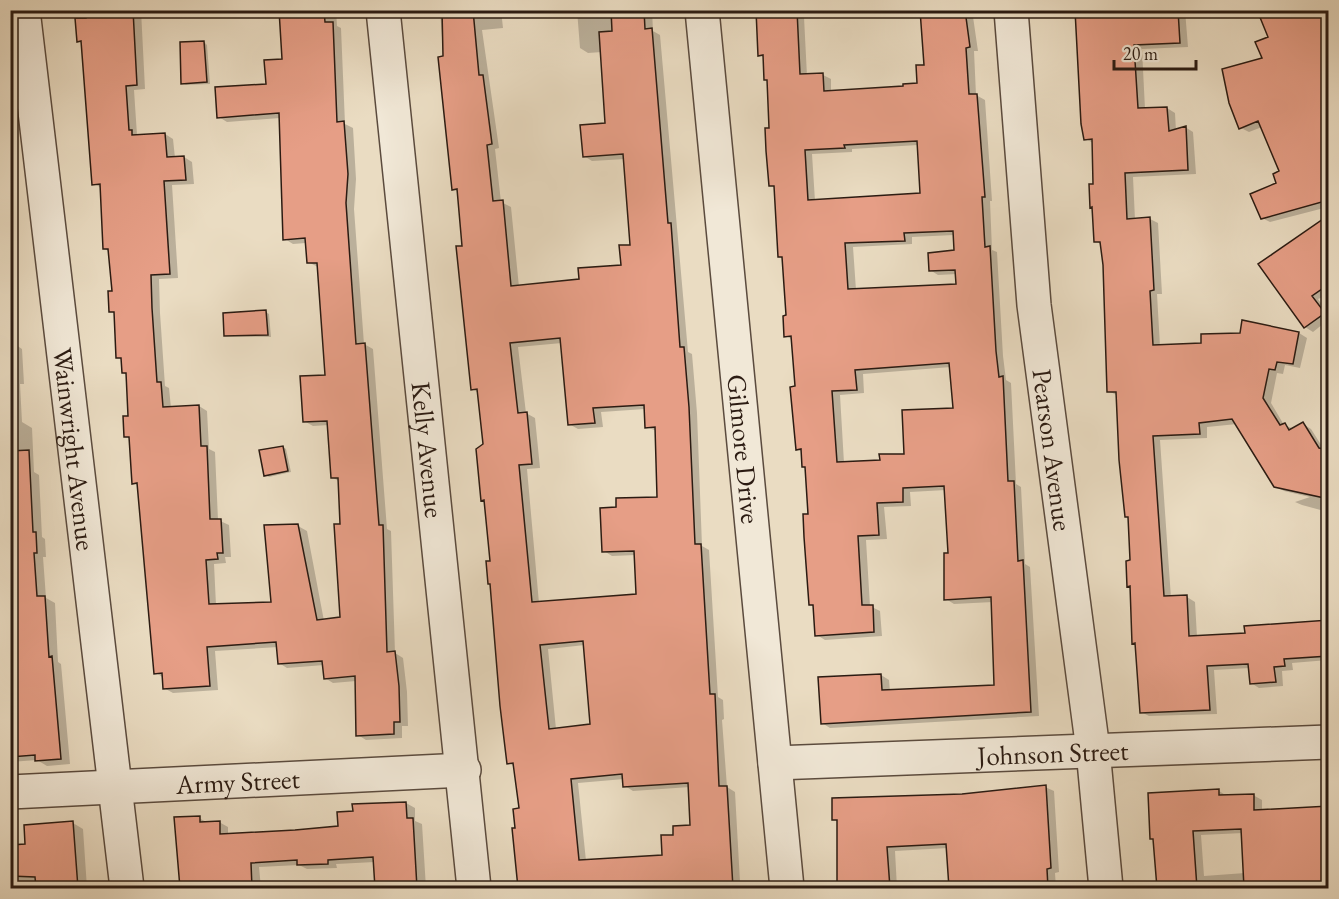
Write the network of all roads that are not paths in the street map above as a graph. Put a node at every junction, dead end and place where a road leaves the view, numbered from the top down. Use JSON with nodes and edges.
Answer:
{"nodes":[{"id":1,"x":23,"y":10,"type":"edge"},
{"id":2,"x":383,"y":10,"type":"edge"},
{"id":3,"x":702,"y":10,"type":"edge"},
{"id":4,"x":1011,"y":10,"type":"edge"},
{"id":5,"x":1329,"y":742,"type":"edge"},
{"id":6,"x":1093,"y":750,"type":"junction"},
{"id":7,"x":775,"y":763,"type":"junction"},
{"id":8,"x":464,"y":770,"type":"junction"},
{"id":9,"x":115,"y":788,"type":"junction"},
{"id":10,"x":10,"y":792,"type":"edge"},
{"id":11,"x":127,"y":888,"type":"edge"},
{"id":12,"x":474,"y":888,"type":"edge"},
{"id":13,"x":787,"y":888,"type":"edge"},
{"id":14,"x":1106,"y":888,"type":"edge"}],
"edges":[{"from":1,"to":9,"type":"street","name":"Wainwright Avenue"},
{"from":2,"to":8,"type":"street","name":"Kelly Avenue"},
{"from":3,"to":7,"type":"street","name":"Gilmore Drive"},
{"from":4,"to":6,"type":"street","name":"Pearson Avenue"},
{"from":5,"to":6,"type":"street","name":"Johnson Street"},
{"from":6,"to":7,"type":"street","name":"Johnson Street"},
{"from":6,"to":14,"type":"street","name":"Pearson Avenue"},
{"from":7,"to":13,"type":"street","name":"Gilmore Drive"},
{"from":8,"to":9,"type":"street","name":"Army Street"},
{"from":8,"to":12,"type":"street","name":"Kelly Avenue"},
{"from":9,"to":10,"type":"street","name":"Army Street"},
{"from":9,"to":11,"type":"street","name":"Wainwright Avenue"}]}
